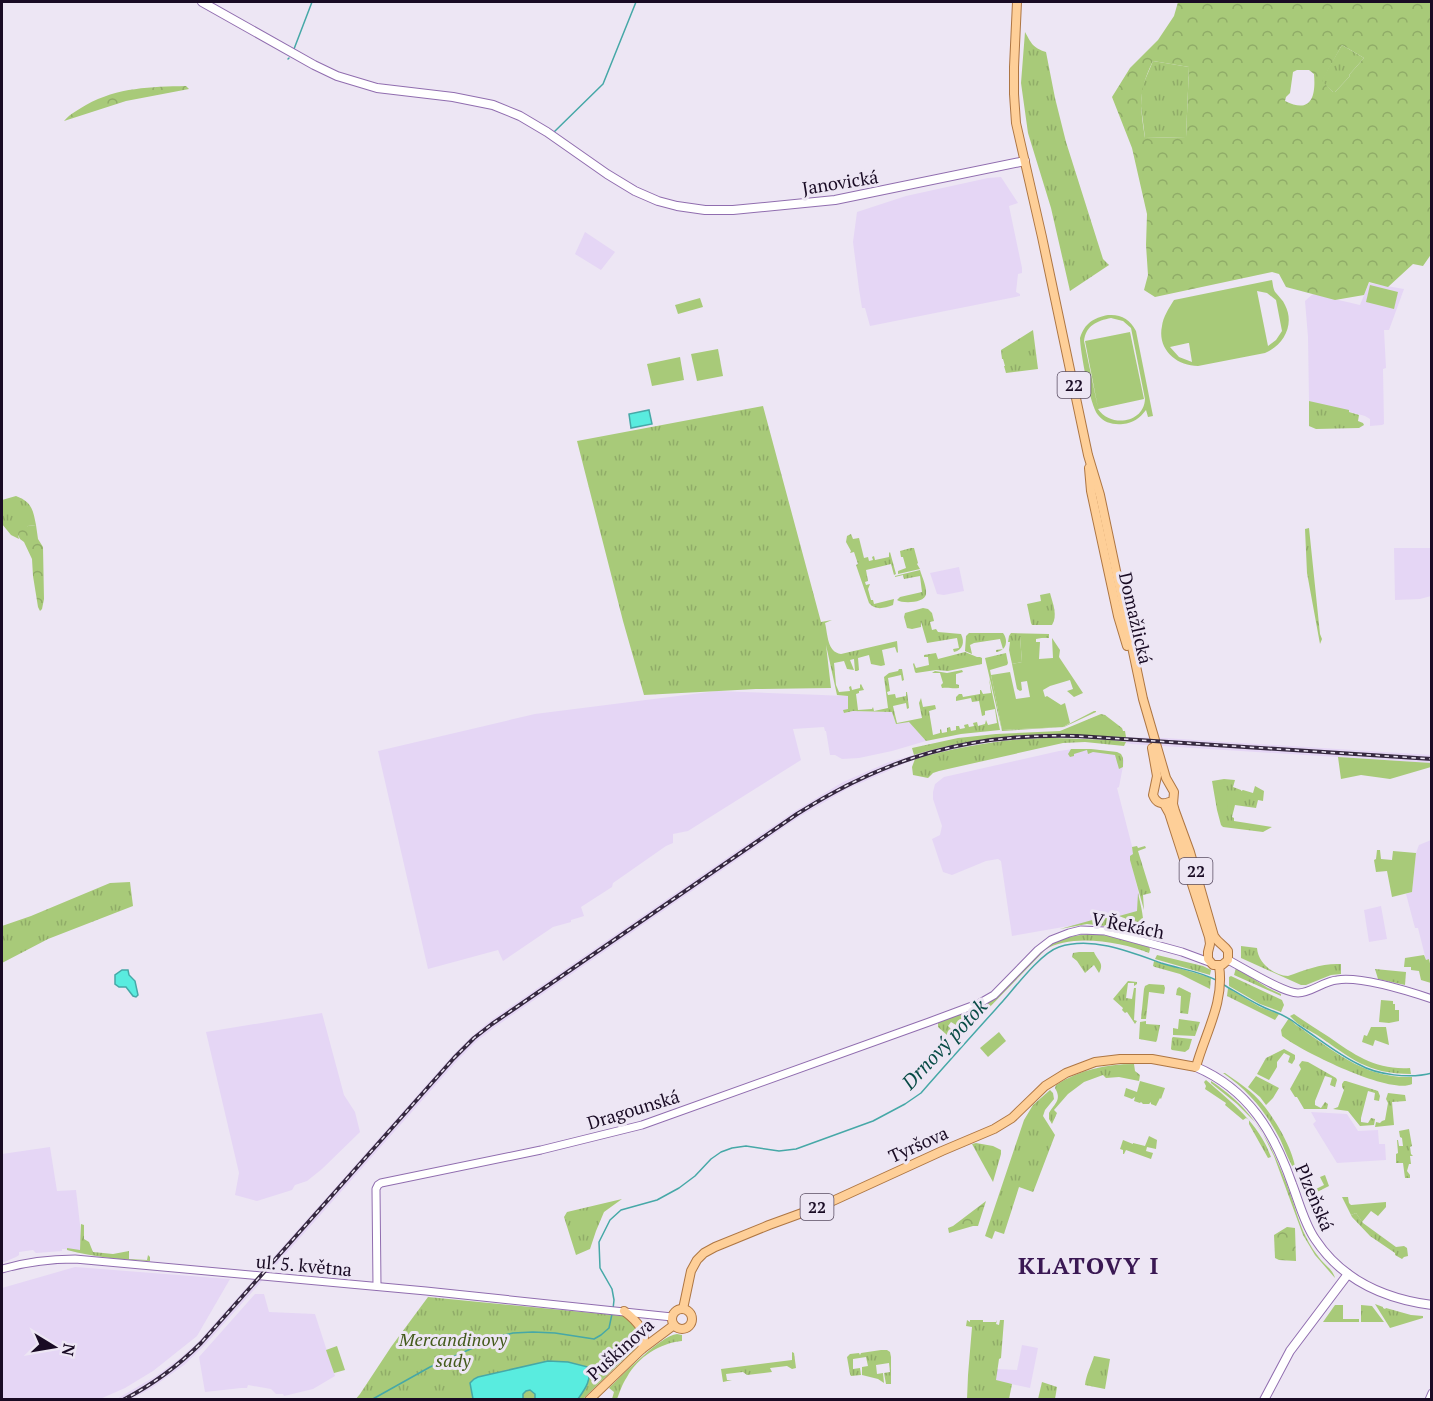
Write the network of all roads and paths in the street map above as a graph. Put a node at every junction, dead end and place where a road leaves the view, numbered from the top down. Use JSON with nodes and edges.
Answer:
{"nodes":[{"id":1,"x":202,"y":2,"type":"edge"},
{"id":2,"x":1017,"y":2,"type":"edge"},
{"id":3,"x":1025,"y":161,"type":"junction"},
{"id":4,"x":1088,"y":455,"type":"junction"},
{"id":5,"x":1168,"y":784,"type":"junction"},
{"id":6,"x":1155,"y":788,"type":"junction"},
{"id":7,"x":1173,"y":798,"type":"junction"},
{"id":8,"x":1164,"y":804,"type":"junction"},
{"id":9,"x":1220,"y":944,"type":"junction"},
{"id":10,"x":1208,"y":950,"type":"junction"},
{"id":11,"x":1182,"y":952,"type":"junction"},
{"id":12,"x":1228,"y":960,"type":"junction"},
{"id":13,"x":1209,"y":962,"type":"junction"},
{"id":14,"x":1219,"y":966,"type":"junction"},
{"id":15,"x":1431,"y":999,"type":"edge"},
{"id":16,"x":985,"y":1001,"type":"joint"},
{"id":17,"x":1196,"y":1066,"type":"junction"},
{"id":18,"x":2,"y":1269,"type":"edge"},
{"id":19,"x":1348,"y":1274,"type":"junction"},
{"id":20,"x":377,"y":1286,"type":"junction"},
{"id":21,"x":1431,"y":1305,"type":"edge"},
{"id":22,"x":683,"y":1309,"type":"junction"},
{"id":23,"x":623,"y":1311,"type":"junction"},
{"id":24,"x":673,"y":1321,"type":"junction"},
{"id":25,"x":642,"y":1349,"type":"junction"},
{"id":26,"x":1431,"y":1392,"type":"edge"},
{"id":27,"x":589,"y":1400,"type":"edge"},
{"id":28,"x":1264,"y":1400,"type":"edge"},
{"id":29,"x":1429,"y":1400,"type":"edge"}],
"edges":[{"from":1,"to":3,"type":"main road","name":"Janovická"},
{"from":2,"to":3,"type":"main road","number":"22"},
{"from":3,"to":4,"type":"main road","name":"Domažlická","number":"22"},
{"from":4,"to":5,"type":"main road","name":"Domažlická","number":"22"},
{"from":4,"to":6,"type":"main road","name":"Domažlická","number":"22"},
{"from":5,"to":6,"type":"main road"},
{"from":5,"to":7,"type":"main road","number":"22"},
{"from":6,"to":8,"type":"main road","number":"22"},
{"from":7,"to":8,"type":"main road"},
{"from":7,"to":9,"type":"main road","number":"22"},
{"from":8,"to":10,"type":"main road","number":"22"},
{"from":9,"to":10,"type":"main road"},
{"from":9,"to":12,"type":"main road","number":"22"},
{"from":10,"to":11,"type":"street","name":"V Řekách"},
{"from":10,"to":13,"type":"main road","number":"22"},
{"from":11,"to":13,"type":"street","name":"V Řekách"},
{"from":11,"to":16,"type":"street","name":"V Řekách"},
{"from":12,"to":14,"type":"main road"},
{"from":12,"to":15,"type":"street"},
{"from":13,"to":14,"type":"main road"},
{"from":14,"to":17,"type":"main road"},
{"from":16,"to":20,"type":"street","name":"Dragounská"},
{"from":17,"to":19,"type":"main road","name":"Plzeňská"},
{"from":17,"to":22,"type":"main road","name":"Tyršova","number":"22"},
{"from":18,"to":20,"type":"street","name":"ul. 5. května"},
{"from":19,"to":21,"type":"main road","name":"Plzeňská"},
{"from":19,"to":28,"type":"main road"},
{"from":20,"to":23,"type":"street","name":"ul. 5. května"},
{"from":22,"to":24,"type":"main road","number":"22"},
{"from":22,"to":24,"type":"main road","number":"22"},
{"from":23,"to":24,"type":"street","name":"ul. 5. května"},
{"from":23,"to":25,"type":"main road"},
{"from":24,"to":25,"type":"main road","name":"Puškinova","number":"22"},
{"from":25,"to":27,"type":"main road","name":"Puškinova","number":"22"},
{"from":26,"to":29,"type":"street"}]}
